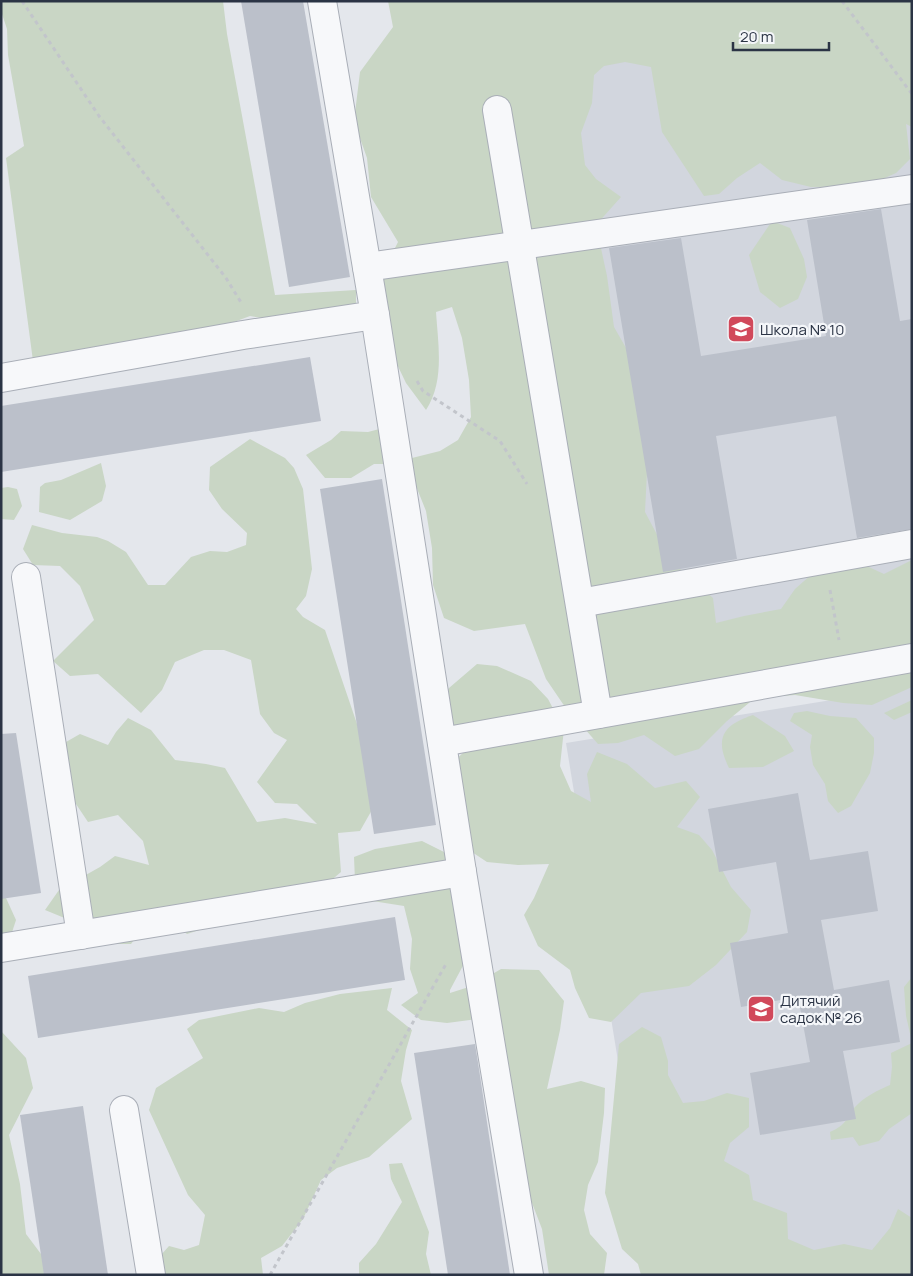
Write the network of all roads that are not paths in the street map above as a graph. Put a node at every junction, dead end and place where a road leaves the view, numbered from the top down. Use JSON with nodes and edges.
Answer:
{"nodes":[{"id":1,"x":322,"y":1,"type":"edge"},
{"id":2,"x":497,"y":110,"type":"dead end"},
{"id":3,"x":912,"y":189,"type":"edge"},
{"id":4,"x":519,"y":244,"type":"junction"},
{"id":5,"x":367,"y":267,"type":"junction"},
{"id":6,"x":375,"y":315,"type":"junction"},
{"id":7,"x":1,"y":378,"type":"edge"},
{"id":8,"x":912,"y":544,"type":"edge"},
{"id":9,"x":26,"y":577,"type":"dead end"},
{"id":10,"x":580,"y":603,"type":"junction"},
{"id":11,"x":912,"y":658,"type":"edge"},
{"id":12,"x":598,"y":714,"type":"junction"},
{"id":13,"x":442,"y":742,"type":"junction"},
{"id":14,"x":462,"y":872,"type":"junction"},
{"id":15,"x":80,"y":935,"type":"junction"},
{"id":16,"x":1,"y":948,"type":"edge"},
{"id":17,"x":124,"y":1110,"type":"dead end"},
{"id":18,"x":151,"y":1275,"type":"edge"},
{"id":19,"x":529,"y":1275,"type":"edge"}],
"edges":[{"from":1,"to":5,"type":"lane"},
{"from":2,"to":4,"type":"lane"},
{"from":3,"to":4,"type":"lane"},
{"from":4,"to":5,"type":"lane"},
{"from":4,"to":10,"type":"lane"},
{"from":5,"to":6,"type":"lane"},
{"from":6,"to":7,"type":"lane"},
{"from":6,"to":13,"type":"lane"},
{"from":8,"to":10,"type":"lane"},
{"from":9,"to":15,"type":"lane"},
{"from":10,"to":12,"type":"lane"},
{"from":11,"to":12,"type":"lane"},
{"from":12,"to":13,"type":"lane"},
{"from":13,"to":14,"type":"lane"},
{"from":14,"to":15,"type":"lane"},
{"from":14,"to":19,"type":"lane"},
{"from":15,"to":16,"type":"lane"},
{"from":17,"to":18,"type":"lane"}]}
